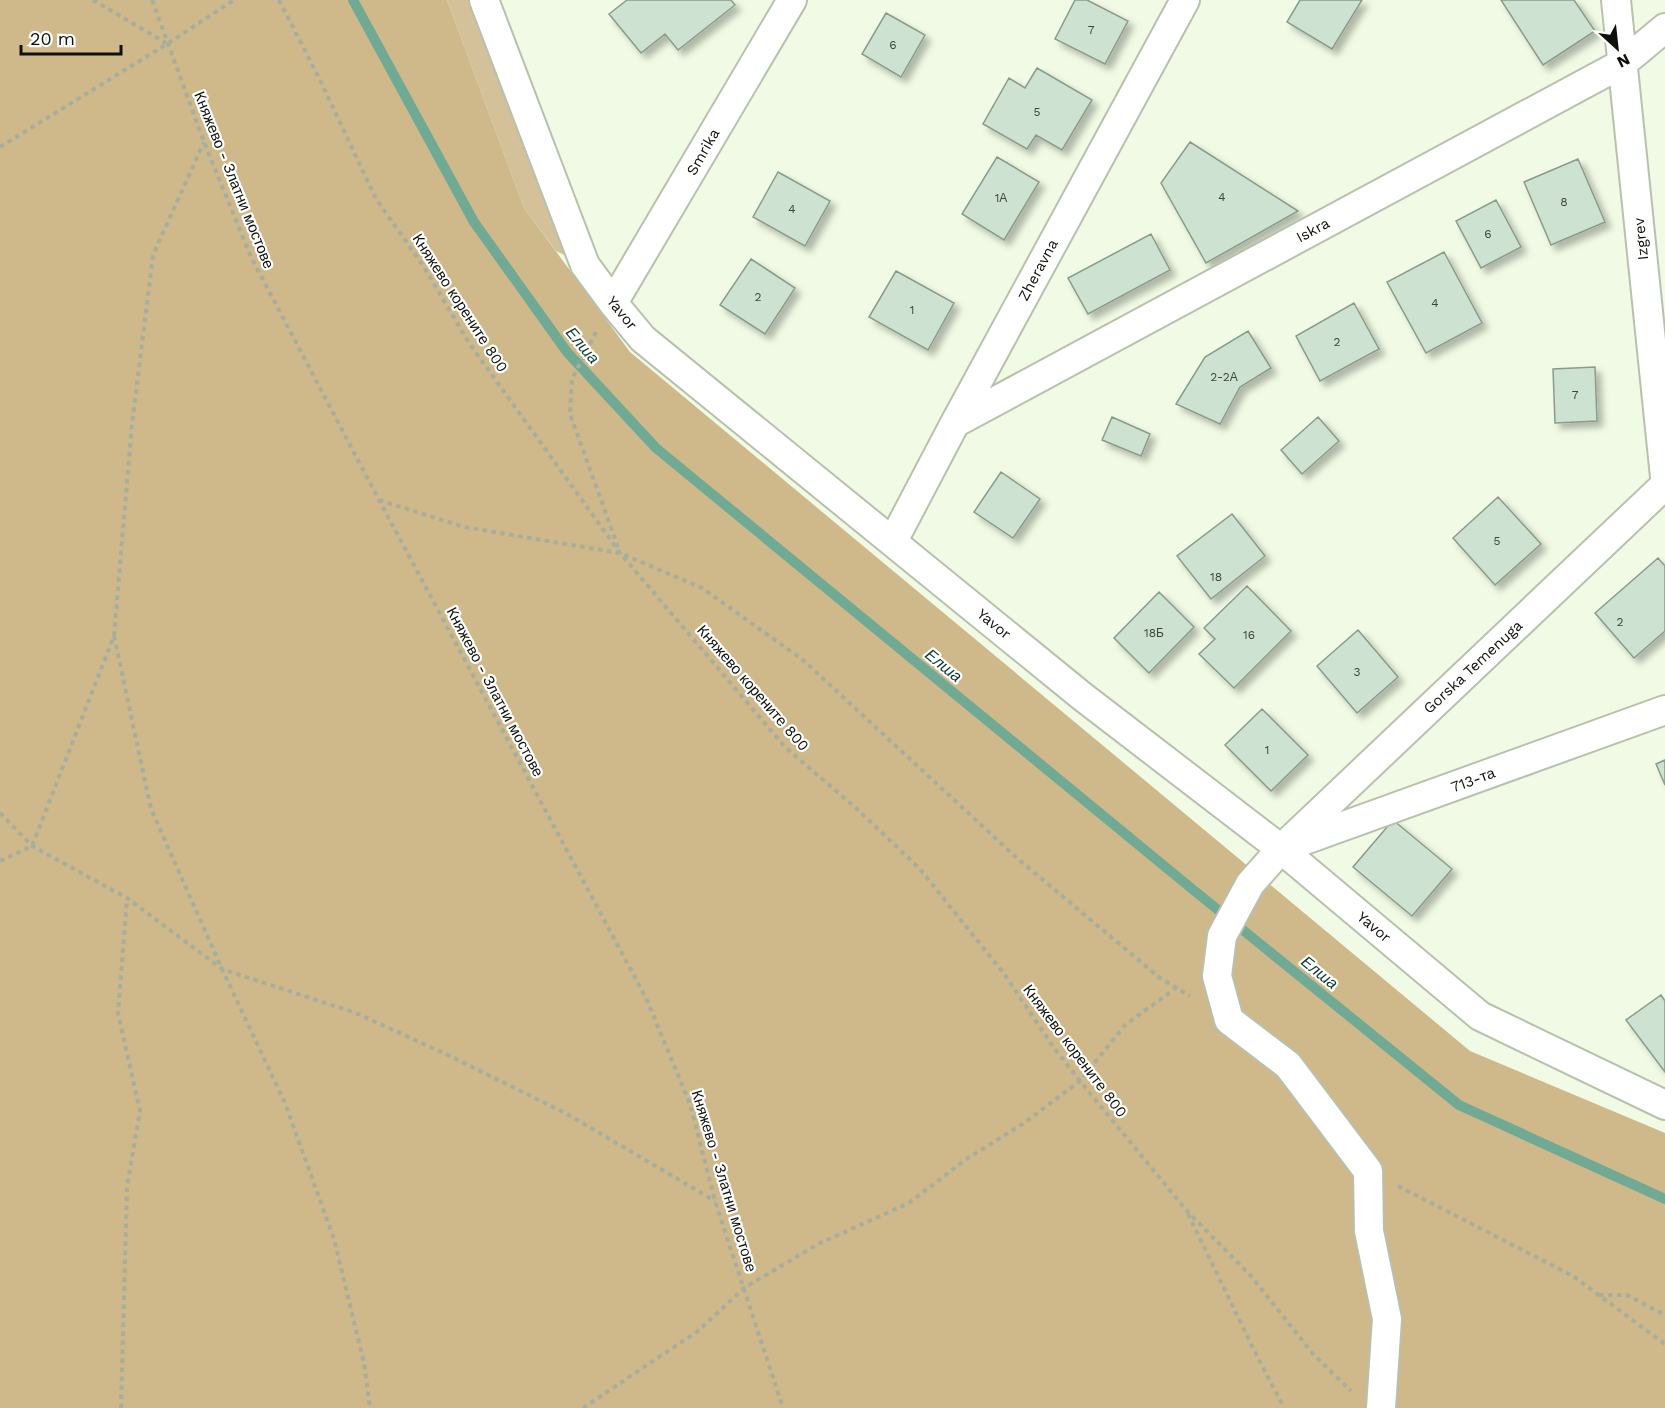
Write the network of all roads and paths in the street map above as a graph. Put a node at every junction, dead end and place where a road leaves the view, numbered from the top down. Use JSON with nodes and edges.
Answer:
{"nodes":[{"id":1,"x":93,"y":0,"type":"edge"},
{"id":2,"x":152,"y":0,"type":"edge"},
{"id":3,"x":234,"y":0,"type":"edge"},
{"id":4,"x":279,"y":0,"type":"edge"},
{"id":5,"x":484,"y":0,"type":"edge"},
{"id":6,"x":792,"y":0,"type":"edge"},
{"id":7,"x":1185,"y":0,"type":"edge"},
{"id":8,"x":1617,"y":0,"type":"edge"},
{"id":9,"x":1665,"y":28,"type":"edge"},
{"id":10,"x":167,"y":44,"type":"junction"},
{"id":11,"x":1623,"y":63,"type":"junction"},
{"id":12,"x":204,"y":142,"type":"junction"},
{"id":13,"x":0,"y":147,"type":"edge"},
{"id":14,"x":613,"y":303,"type":"junction"},
{"id":15,"x":586,"y":348,"type":"dead end"},
{"id":16,"x":955,"y":423,"type":"junction"},
{"id":17,"x":1665,"y":477,"type":"edge"},
{"id":18,"x":1665,"y":484,"type":"edge"},
{"id":19,"x":379,"y":500,"type":"junction"},
{"id":20,"x":893,"y":542,"type":"junction"},
{"id":21,"x":620,"y":553,"type":"junction"},
{"id":22,"x":114,"y":636,"type":"junction"},
{"id":23,"x":1665,"y":710,"type":"edge"},
{"id":24,"x":0,"y":813,"type":"edge"},
{"id":25,"x":32,"y":846,"type":"junction"},
{"id":26,"x":1281,"y":849,"type":"junction"},
{"id":27,"x":0,"y":861,"type":"edge"},
{"id":28,"x":127,"y":898,"type":"junction"},
{"id":29,"x":222,"y":969,"type":"junction"},
{"id":30,"x":1176,"y":988,"type":"junction"},
{"id":31,"x":1228,"y":1020,"type":"junction"},
{"id":32,"x":1080,"y":1081,"type":"junction"},
{"id":33,"x":1665,"y":1105,"type":"edge"},
{"id":34,"x":1368,"y":1171,"type":"junction"},
{"id":35,"x":715,"y":1201,"type":"junction"},
{"id":36,"x":1187,"y":1211,"type":"junction"},
{"id":37,"x":744,"y":1288,"type":"junction"},
{"id":38,"x":1599,"y":1295,"type":"dead end"},
{"id":39,"x":1665,"y":1313,"type":"edge"},
{"id":40,"x":1665,"y":1344,"type":"edge"},
{"id":41,"x":1352,"y":1393,"type":"dead end"},
{"id":42,"x":121,"y":1408,"type":"edge"},
{"id":43,"x":370,"y":1408,"type":"edge"},
{"id":44,"x":583,"y":1408,"type":"edge"},
{"id":45,"x":783,"y":1408,"type":"edge"},
{"id":46,"x":1284,"y":1408,"type":"edge"},
{"id":47,"x":1380,"y":1408,"type":"edge"}],
"edges":[{"from":1,"to":10,"type":"path"},
{"from":2,"to":10,"type":"path","name":"Княжево - Златни мостове"},
{"from":3,"to":10,"type":"path"},
{"from":4,"to":21,"type":"path","name":"Княжево корените 800"},
{"from":5,"to":14,"type":"street","name":"Yavor"},
{"from":6,"to":14,"type":"street","name":"Smrika"},
{"from":7,"to":16,"type":"street","name":"Zheravna"},
{"from":8,"to":11,"type":"street","name":"Izgrev"},
{"from":9,"to":11,"type":"street","name":"Iskra"},
{"from":10,"to":12,"type":"path","name":"Княжево - Златни мостове"},
{"from":10,"to":13,"type":"path"},
{"from":11,"to":16,"type":"street","name":"Iskra"},
{"from":11,"to":17,"type":"street","name":"Izgrev"},
{"from":12,"to":19,"type":"path","name":"Княжево - Златни мостове"},
{"from":12,"to":22,"type":"path"},
{"from":14,"to":20,"type":"street","name":"Yavor"},
{"from":15,"to":21,"type":"path"},
{"from":16,"to":20,"type":"street","name":"Zheravna"},
{"from":18,"to":26,"type":"street","name":"Gorska Temenuga"},
{"from":19,"to":21,"type":"path"},
{"from":19,"to":35,"type":"path","name":"Княжево - Златни мостове"},
{"from":20,"to":26,"type":"street","name":"Yavor"},
{"from":21,"to":30,"type":"path"},
{"from":21,"to":32,"type":"path","name":"Княжево корените 800"},
{"from":22,"to":25,"type":"path"},
{"from":22,"to":29,"type":"path"},
{"from":23,"to":26,"type":"street","name":"713-та"},
{"from":24,"to":25,"type":"path"},
{"from":25,"to":27,"type":"path"},
{"from":25,"to":28,"type":"path"},
{"from":26,"to":31,"type":"street","name":"Gorska Temenuga"},
{"from":26,"to":33,"type":"street","name":"Yavor"},
{"from":28,"to":29,"type":"path"},
{"from":28,"to":42,"type":"path"},
{"from":29,"to":35,"type":"path"},
{"from":29,"to":43,"type":"path"},
{"from":30,"to":31,"type":"path"},
{"from":30,"to":32,"type":"path"},
{"from":31,"to":34,"type":"street"},
{"from":32,"to":36,"type":"path","name":"Княжево корените 800"},
{"from":32,"to":37,"type":"path"},
{"from":34,"to":40,"type":"path"},
{"from":34,"to":47,"type":"street"},
{"from":35,"to":37,"type":"path","name":"Княжево - Златни мостове"},
{"from":36,"to":41,"type":"path","name":"Княжево корените 800"},
{"from":36,"to":46,"type":"path"},
{"from":37,"to":44,"type":"path"},
{"from":37,"to":45,"type":"path","name":"Княжево - Златни мостове"},
{"from":38,"to":39,"type":"path"}]}
